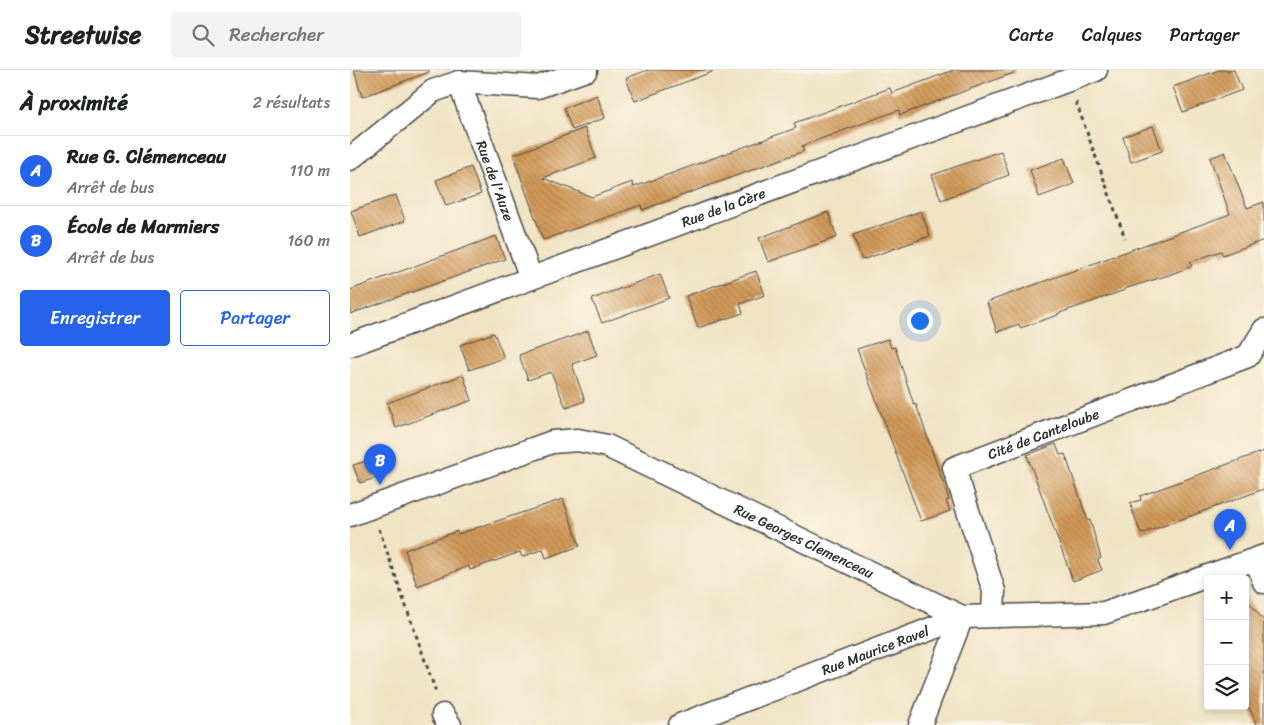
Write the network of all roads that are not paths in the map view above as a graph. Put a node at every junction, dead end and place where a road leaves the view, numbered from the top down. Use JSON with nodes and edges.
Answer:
{"nodes":[{"id":1,"x":586,"y":70,"type":"edge"},
{"id":2,"x":1096,"y":70,"type":"edge"},
{"id":3,"x":1066,"y":75,"type":"edge"},
{"id":4,"x":459,"y":82,"type":"junction"},
{"id":5,"x":351,"y":154,"type":"edge"},
{"id":6,"x":531,"y":278,"type":"junction"},
{"id":7,"x":1264,"y":330,"type":"edge"},
{"id":8,"x":350,"y":345,"type":"edge"},
{"id":9,"x":350,"y":515,"type":"edge"},
{"id":10,"x":1260,"y":558,"type":"edge"},
{"id":11,"x":1264,"y":582,"type":"edge"},
{"id":12,"x":993,"y":615,"type":"junction"},
{"id":13,"x":962,"y":617,"type":"junction"},
{"id":14,"x":680,"y":725,"type":"edge"},
{"id":15,"x":920,"y":725,"type":"edge"}],
"edges":[{"from":1,"to":4,"type":"street"},
{"from":2,"to":3,"type":"street","name":"Rue de la Cère"},
{"from":3,"to":6,"type":"street","name":"Rue de la Cère"},
{"from":4,"to":5,"type":"street"},
{"from":4,"to":6,"type":"street","name":"Rue de l'Auze"},
{"from":6,"to":8,"type":"street","name":"Rue de la Cère"},
{"from":7,"to":12,"type":"street","name":"Cité de Canteloube"},
{"from":9,"to":13,"type":"street","name":"Rue Georges Clemenceau"},
{"from":10,"to":11,"type":"street"},
{"from":10,"to":12,"type":"street","name":"Rue Georges Clemenceau"},
{"from":12,"to":13,"type":"street","name":"Rue Georges Clemenceau"},
{"from":13,"to":14,"type":"street","name":"Rue Maurice Ravel"},
{"from":13,"to":15,"type":"street"}]}
